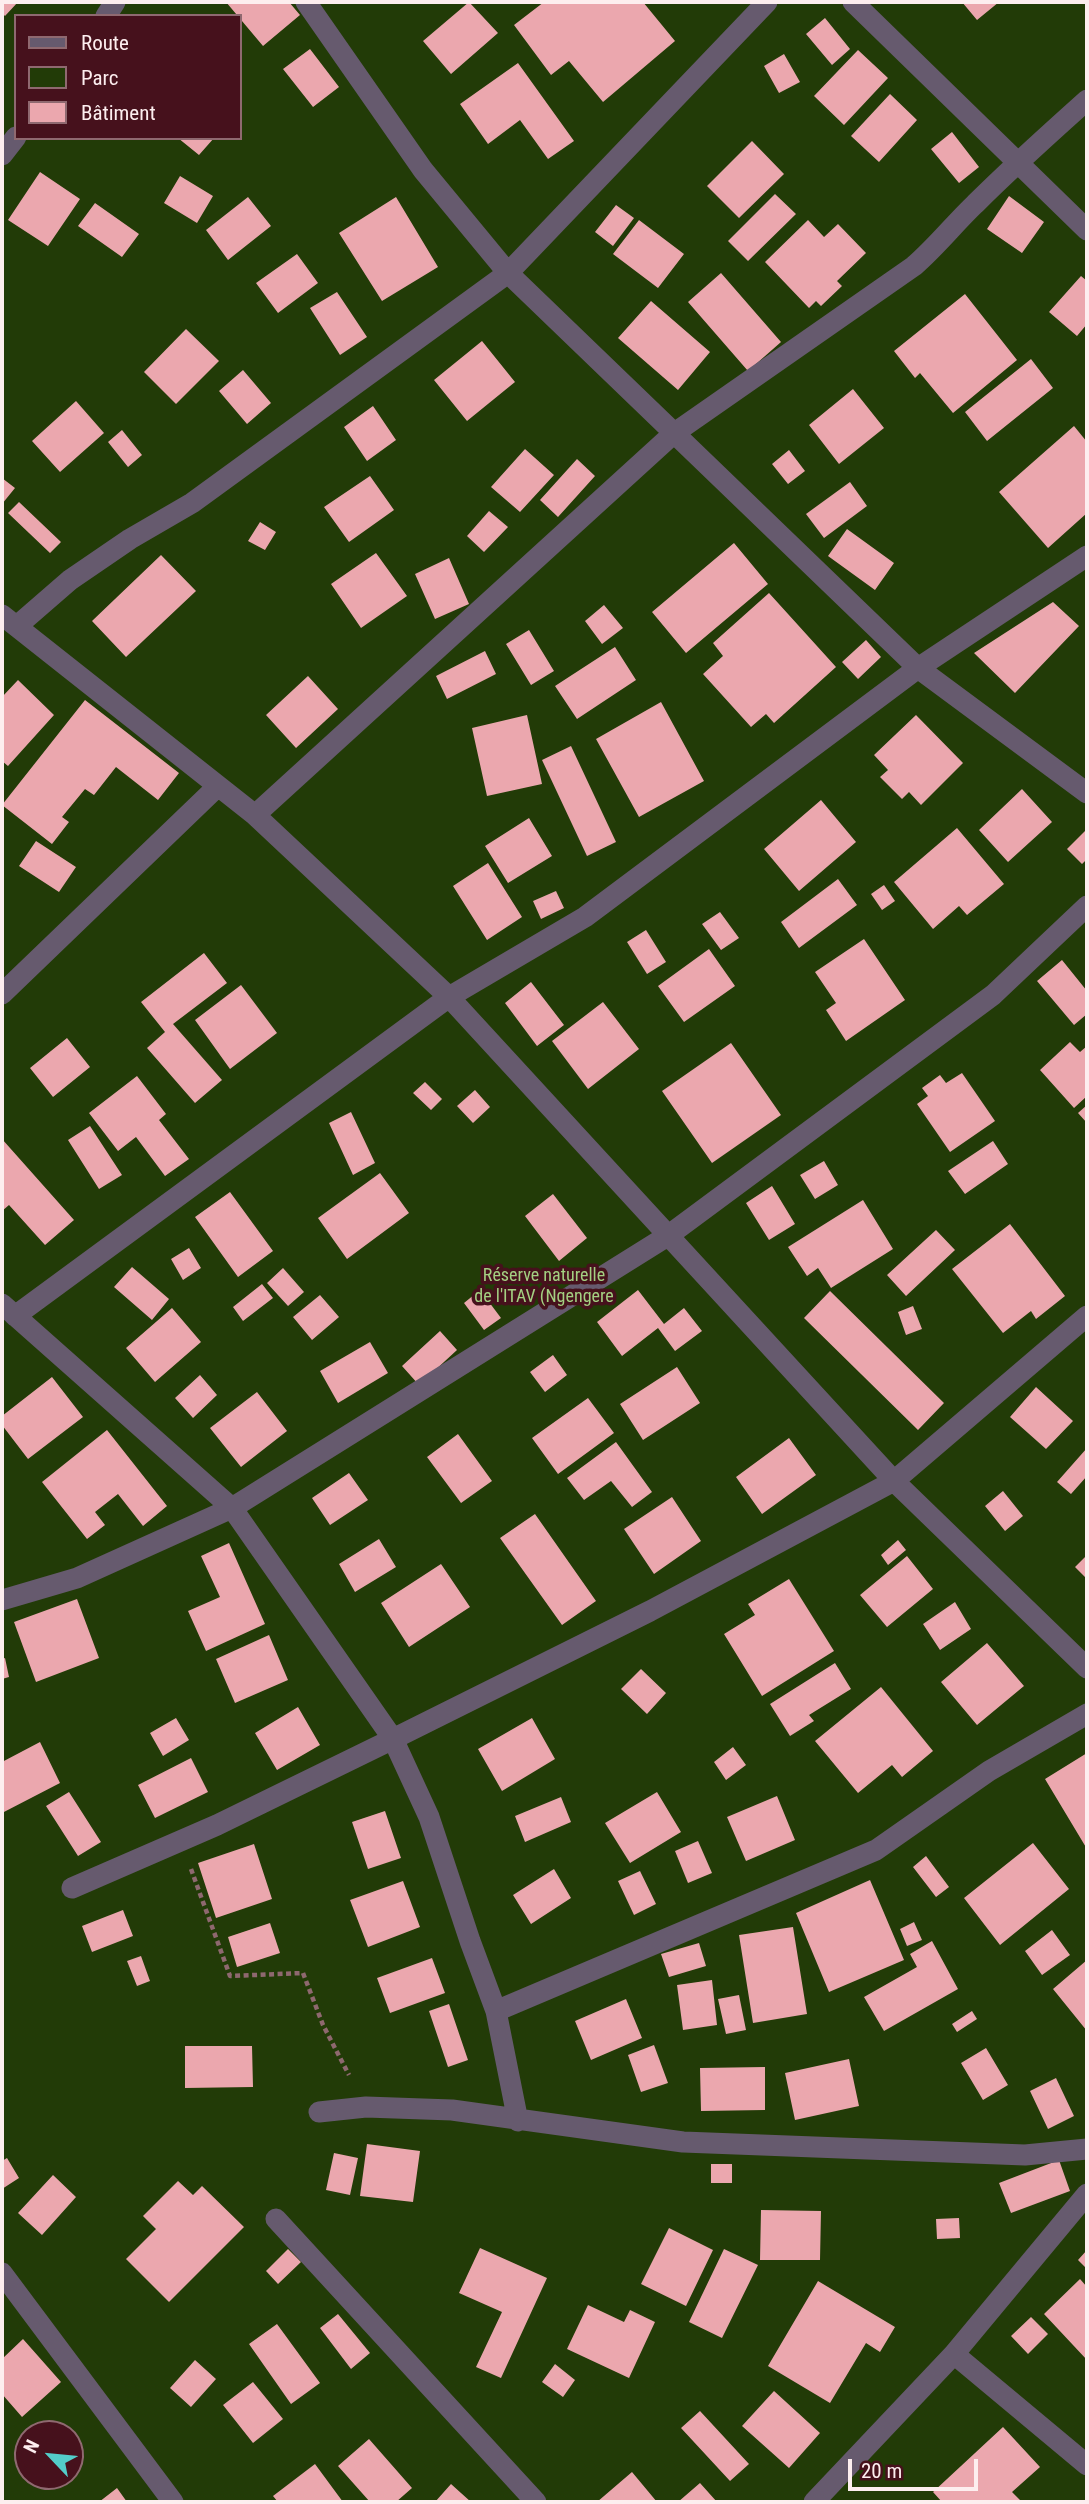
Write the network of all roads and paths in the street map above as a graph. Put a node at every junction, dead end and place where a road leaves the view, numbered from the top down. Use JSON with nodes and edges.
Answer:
{"nodes":[{"id":1,"x":306,"y":2,"type":"edge"},
{"id":2,"x":768,"y":2,"type":"edge"},
{"id":3,"x":853,"y":2,"type":"edge"},
{"id":4,"x":1087,"y":100,"type":"edge"},
{"id":5,"x":14,"y":140,"type":"edge"},
{"id":6,"x":2,"y":155,"type":"edge"},
{"id":7,"x":1016,"y":163,"type":"junction"},
{"id":8,"x":1087,"y":230,"type":"edge"},
{"id":9,"x":508,"y":273,"type":"junction"},
{"id":10,"x":673,"y":434,"type":"junction"},
{"id":11,"x":1087,"y":556,"type":"edge"},
{"id":12,"x":9,"y":620,"type":"edge"},
{"id":13,"x":918,"y":668,"type":"junction"},
{"id":14,"x":218,"y":786,"type":"junction"},
{"id":15,"x":1087,"y":793,"type":"edge"},
{"id":16,"x":255,"y":815,"type":"junction"},
{"id":17,"x":1087,"y":906,"type":"edge"},
{"id":18,"x":2,"y":994,"type":"edge"},
{"id":19,"x":449,"y":998,"type":"junction"},
{"id":20,"x":669,"y":1236,"type":"junction"},
{"id":21,"x":9,"y":1310,"type":"edge"},
{"id":22,"x":1087,"y":1316,"type":"edge"},
{"id":23,"x":894,"y":1481,"type":"junction"},
{"id":24,"x":232,"y":1508,"type":"junction"},
{"id":25,"x":2,"y":1600,"type":"edge"},
{"id":26,"x":1087,"y":1668,"type":"edge"},
{"id":27,"x":1087,"y":1714,"type":"edge"},
{"id":28,"x":393,"y":1739,"type":"junction"},
{"id":29,"x":181,"y":1840,"type":"junction"},
{"id":30,"x":72,"y":1888,"type":"dead end"},
{"id":31,"x":496,"y":2011,"type":"junction"},
{"id":32,"x":366,"y":2107,"type":"junction"},
{"id":33,"x":319,"y":2112,"type":"dead end"},
{"id":34,"x":518,"y":2122,"type":"junction"},
{"id":35,"x":1087,"y":2149,"type":"edge"},
{"id":36,"x":1087,"y":2194,"type":"edge"},
{"id":37,"x":276,"y":2219,"type":"dead end"},
{"id":38,"x":2,"y":2273,"type":"edge"},
{"id":39,"x":954,"y":2354,"type":"junction"},
{"id":40,"x":1087,"y":2465,"type":"edge"},
{"id":41,"x":173,"y":2502,"type":"edge"},
{"id":42,"x":536,"y":2502,"type":"edge"},
{"id":43,"x":814,"y":2502,"type":"edge"}],
"edges":[{"from":1,"to":9,"type":"street"},
{"from":2,"to":9,"type":"street"},
{"from":3,"to":7,"type":"street"},
{"from":4,"to":7,"type":"street"},
{"from":5,"to":6,"type":"street"},
{"from":7,"to":8,"type":"street"},
{"from":7,"to":10,"type":"street"},
{"from":9,"to":10,"type":"street"},
{"from":9,"to":12,"type":"street"},
{"from":10,"to":13,"type":"street"},
{"from":10,"to":16,"type":"street"},
{"from":11,"to":13,"type":"street"},
{"from":12,"to":14,"type":"street"},
{"from":13,"to":15,"type":"street"},
{"from":13,"to":19,"type":"street"},
{"from":14,"to":16,"type":"street"},
{"from":14,"to":18,"type":"street"},
{"from":16,"to":19,"type":"street"},
{"from":17,"to":20,"type":"street"},
{"from":19,"to":20,"type":"street"},
{"from":19,"to":21,"type":"street"},
{"from":20,"to":23,"type":"street"},
{"from":20,"to":24,"type":"street"},
{"from":21,"to":24,"type":"street"},
{"from":22,"to":23,"type":"street"},
{"from":23,"to":26,"type":"street"},
{"from":23,"to":28,"type":"street"},
{"from":24,"to":25,"type":"street"},
{"from":24,"to":28,"type":"street"},
{"from":27,"to":31,"type":"street"},
{"from":28,"to":29,"type":"street"},
{"from":28,"to":31,"type":"street"},
{"from":29,"to":30,"type":"street"},
{"from":29,"to":32,"type":"path"},
{"from":31,"to":34,"type":"street"},
{"from":32,"to":33,"type":"street"},
{"from":32,"to":34,"type":"street"},
{"from":34,"to":35,"type":"street"},
{"from":36,"to":39,"type":"street"},
{"from":37,"to":42,"type":"street"},
{"from":38,"to":41,"type":"street"},
{"from":39,"to":40,"type":"street"},
{"from":39,"to":43,"type":"street"}]}
